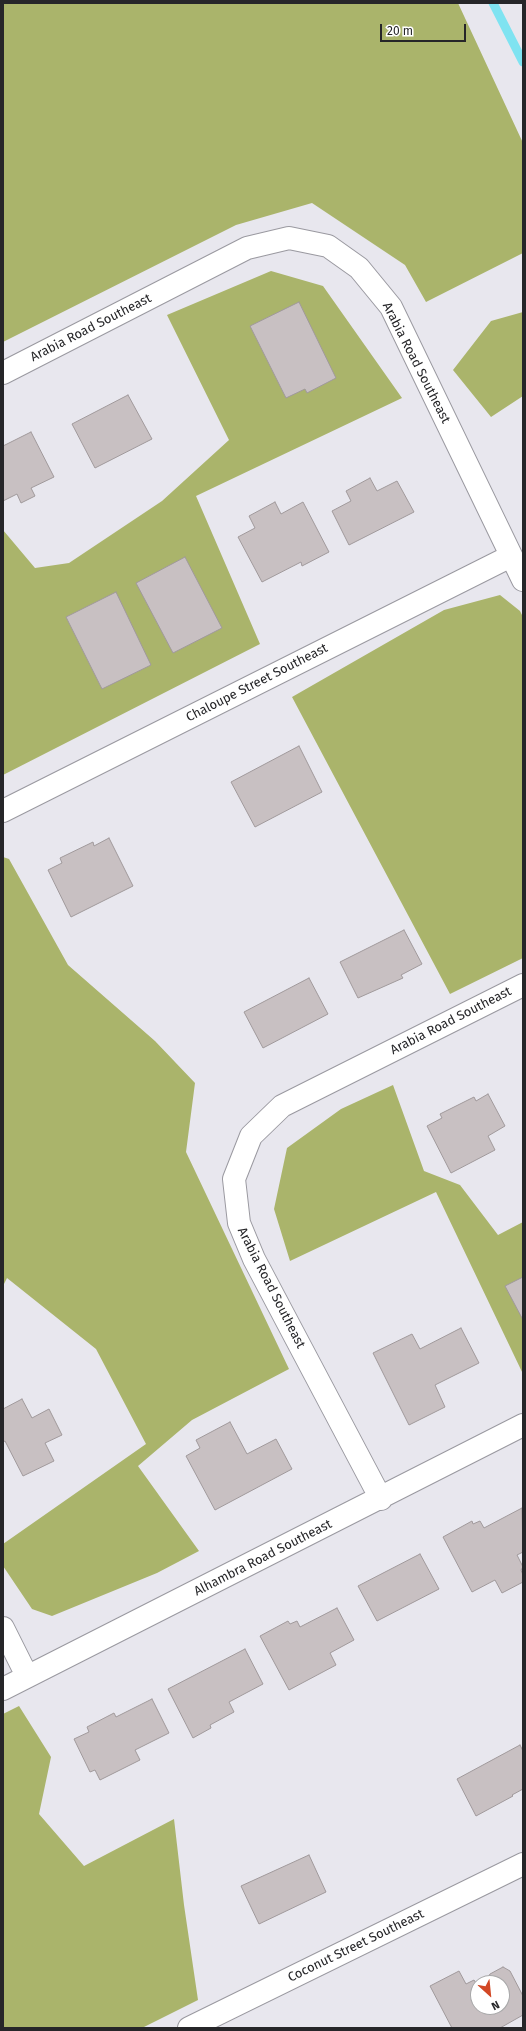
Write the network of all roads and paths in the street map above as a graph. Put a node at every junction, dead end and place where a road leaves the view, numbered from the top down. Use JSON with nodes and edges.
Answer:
{"nodes":[{"id":1,"x":3,"y":373,"type":"edge"},
{"id":2,"x":511,"y":556,"type":"junction"},
{"id":3,"x":523,"y":580,"type":"edge"},
{"id":4,"x":3,"y":811,"type":"edge"},
{"id":5,"x":523,"y":985,"type":"edge"},
{"id":6,"x":523,"y":1425,"type":"edge"},
{"id":7,"x":381,"y":1499,"type":"junction"},
{"id":8,"x":3,"y":1628,"type":"edge"},
{"id":9,"x":27,"y":1676,"type":"junction"},
{"id":10,"x":3,"y":1689,"type":"edge"},
{"id":11,"x":523,"y":1864,"type":"edge"},
{"id":12,"x":191,"y":2028,"type":"edge"}],
"edges":[{"from":1,"to":2,"type":"street","name":"Arabia Road Southeast"},
{"from":2,"to":3,"type":"street","name":"Arabia Road Southeast"},
{"from":2,"to":4,"type":"street","name":"Chaloupe Street Southeast"},
{"from":5,"to":7,"type":"street","name":"Arabia Road Southeast"},
{"from":6,"to":7,"type":"street","name":"Alhambra Road Southeast"},
{"from":7,"to":9,"type":"street","name":"Alhambra Road Southeast"},
{"from":8,"to":9,"type":"street"},
{"from":9,"to":10,"type":"street","name":"Alhambra Road Southeast"},
{"from":11,"to":12,"type":"street","name":"Coconut Street Southeast"}]}
